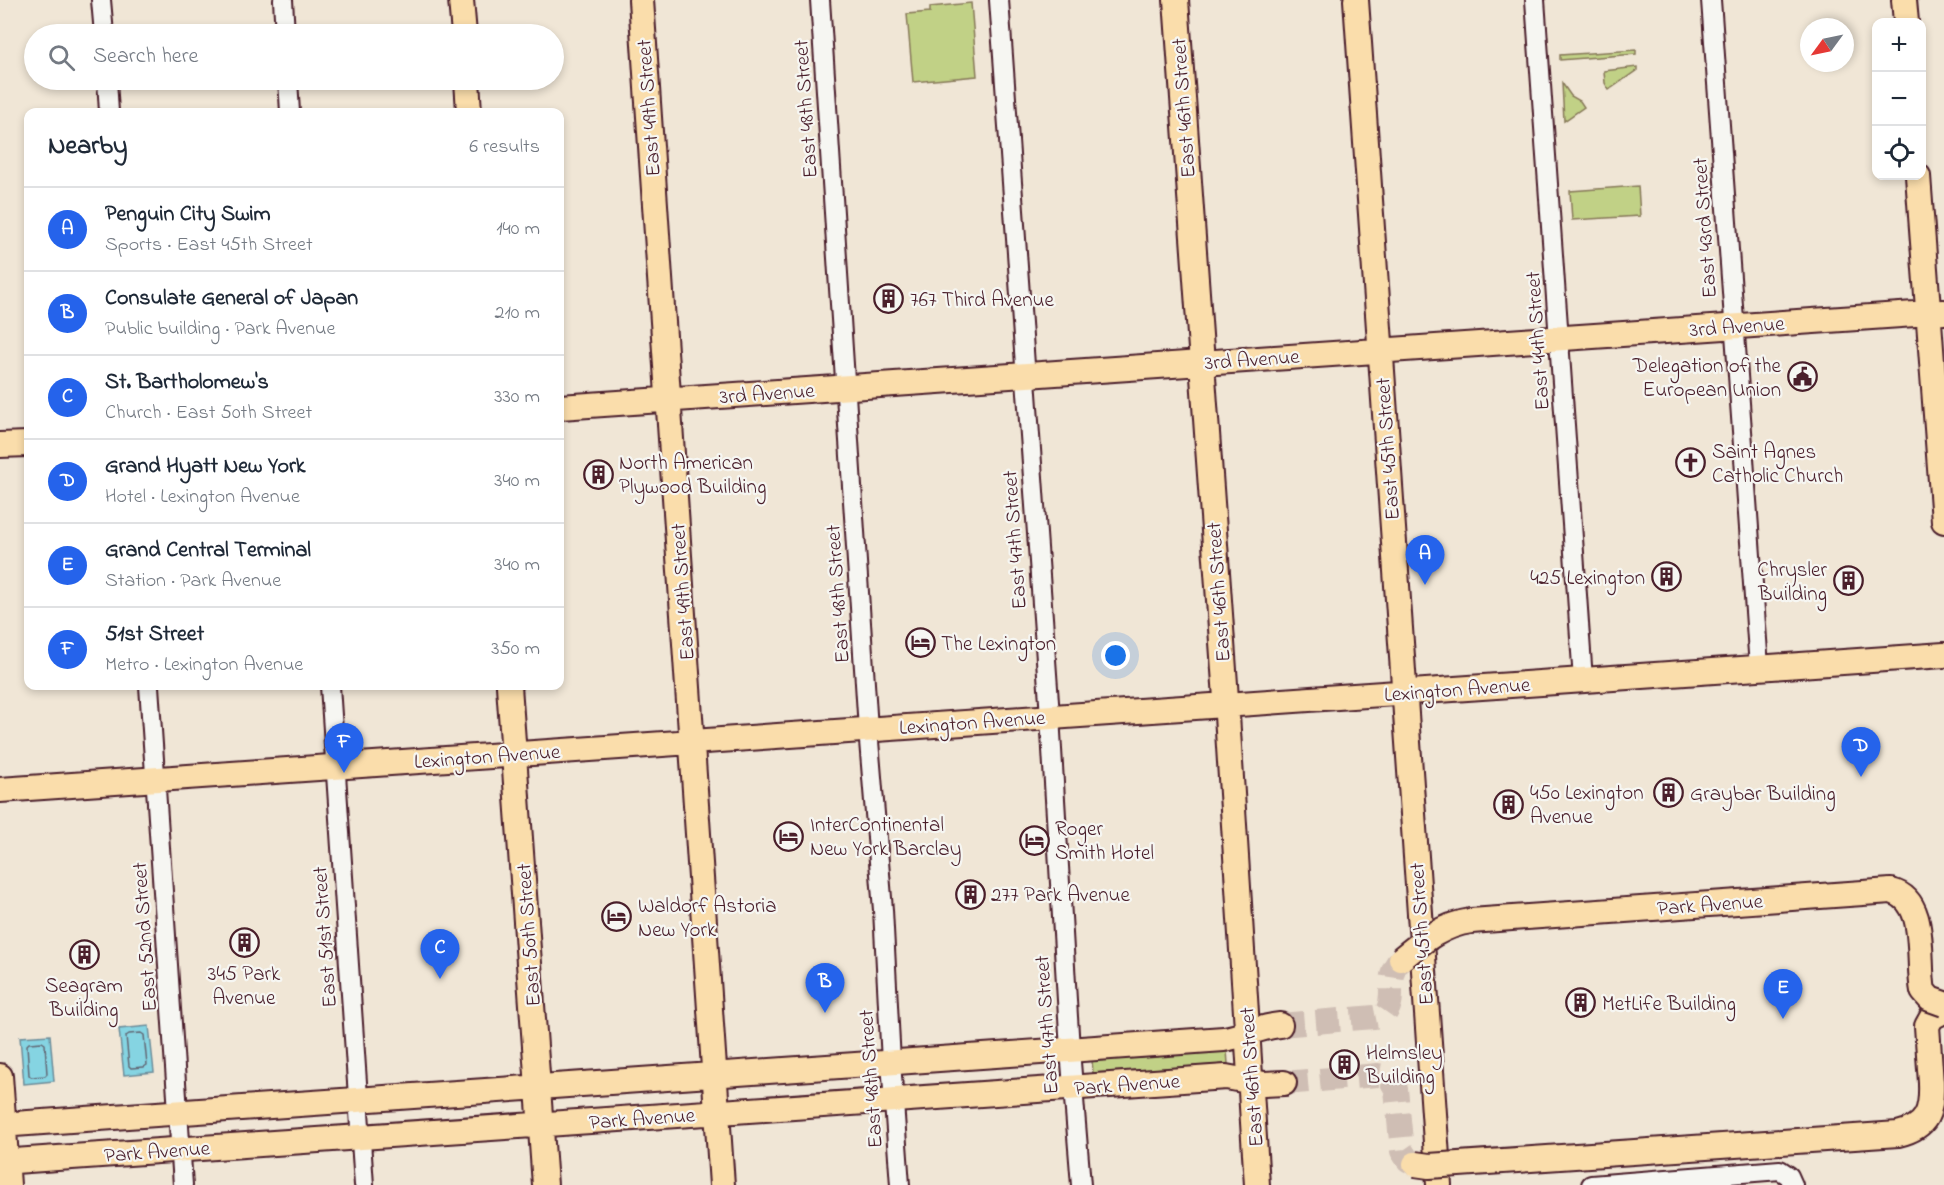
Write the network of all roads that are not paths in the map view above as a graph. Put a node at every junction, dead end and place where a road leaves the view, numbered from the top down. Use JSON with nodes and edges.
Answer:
{"nodes":[{"id":1,"x":101,"y":0,"type":"edge"},
{"id":2,"x":283,"y":0,"type":"edge"},
{"id":3,"x":461,"y":0,"type":"edge"},
{"id":4,"x":641,"y":0,"type":"edge"},
{"id":5,"x":820,"y":0,"type":"edge"},
{"id":6,"x":999,"y":0,"type":"edge"},
{"id":7,"x":1176,"y":0,"type":"edge"},
{"id":8,"x":1356,"y":0,"type":"edge"},
{"id":9,"x":1535,"y":0,"type":"edge"},
{"id":10,"x":1711,"y":0,"type":"edge"},
{"id":11,"x":1904,"y":0,"type":"edge"},
{"id":12,"x":1906,"y":18,"type":"edge"},
{"id":13,"x":103,"y":24,"type":"edge"},
{"id":14,"x":284,"y":24,"type":"edge"},
{"id":15,"x":463,"y":24,"type":"edge"},
{"id":16,"x":108,"y":90,"type":"edge"},
{"id":17,"x":289,"y":90,"type":"edge"},
{"id":18,"x":468,"y":90,"type":"edge"},
{"id":19,"x":109,"y":108,"type":"edge"},
{"id":20,"x":291,"y":108,"type":"edge"},
{"id":21,"x":469,"y":108,"type":"edge"},
{"id":22,"x":1919,"y":180,"type":"edge"},
{"id":23,"x":1937,"y":312,"type":"edge"},
{"id":24,"x":1733,"y":326,"type":"junction"},
{"id":25,"x":1559,"y":338,"type":"junction"},
{"id":26,"x":1380,"y":350,"type":"junction"},
{"id":27,"x":1201,"y":363,"type":"junction"},
{"id":28,"x":1024,"y":375,"type":"junction"},
{"id":29,"x":847,"y":387,"type":"junction"},
{"id":30,"x":668,"y":399,"type":"junction"},
{"id":31,"x":564,"y":407,"type":"edge"},
{"id":32,"x":24,"y":444,"type":"edge"},
{"id":33,"x":0,"y":446,"type":"edge"},
{"id":34,"x":1944,"y":521,"type":"edge"},
{"id":35,"x":1944,"y":655,"type":"edge"},
{"id":36,"x":1759,"y":667,"type":"junction"},
{"id":37,"x":1583,"y":680,"type":"junction"},
{"id":38,"x":149,"y":690,"type":"edge"},
{"id":39,"x":330,"y":690,"type":"edge"},
{"id":40,"x":509,"y":690,"type":"edge"},
{"id":41,"x":1405,"y":693,"type":"junction"},
{"id":42,"x":1226,"y":705,"type":"junction"},
{"id":43,"x":1050,"y":716,"type":"junction"},
{"id":44,"x":868,"y":729,"type":"junction"},
{"id":45,"x":693,"y":742,"type":"junction"},
{"id":46,"x":514,"y":754,"type":"junction"},
{"id":47,"x":335,"y":767,"type":"junction"},
{"id":48,"x":156,"y":779,"type":"junction"},
{"id":49,"x":0,"y":790,"type":"edge"},
{"id":50,"x":1401,"y":958,"type":"tunnel mouth"},
{"id":51,"x":1944,"y":1004,"type":"edge"},
{"id":52,"x":1944,"y":1011,"type":"edge"},
{"id":53,"x":1280,"y":1025,"type":"tunnel mouth"},
{"id":54,"x":1248,"y":1032,"type":"junction"},
{"id":55,"x":1070,"y":1050,"type":"junction"},
{"id":56,"x":891,"y":1062,"type":"junction"},
{"id":57,"x":714,"y":1075,"type":"junction"},
{"id":58,"x":0,"y":1076,"type":"edge"},
{"id":59,"x":1251,"y":1081,"type":"junction"},
{"id":60,"x":1284,"y":1083,"type":"tunnel mouth"},
{"id":61,"x":538,"y":1087,"type":"junction"},
{"id":62,"x":1073,"y":1088,"type":"junction"},
{"id":63,"x":358,"y":1100,"type":"junction"},
{"id":64,"x":894,"y":1100,"type":"junction"},
{"id":65,"x":178,"y":1112,"type":"junction"},
{"id":66,"x":717,"y":1112,"type":"junction"},
{"id":67,"x":2,"y":1124,"type":"edge"},
{"id":68,"x":540,"y":1125,"type":"junction"},
{"id":69,"x":360,"y":1137,"type":"junction"},
{"id":70,"x":181,"y":1150,"type":"junction"},
{"id":71,"x":1415,"y":1164,"type":"dead end"},
{"id":72,"x":4,"y":1170,"type":"edge"},
{"id":73,"x":1619,"y":1184,"type":"edge"},
{"id":74,"x":183,"y":1185,"type":"edge"},
{"id":75,"x":364,"y":1185,"type":"edge"},
{"id":76,"x":545,"y":1185,"type":"edge"},
{"id":77,"x":722,"y":1185,"type":"edge"},
{"id":78,"x":900,"y":1185,"type":"edge"},
{"id":79,"x":1081,"y":1185,"type":"edge"},
{"id":80,"x":1257,"y":1185,"type":"edge"},
{"id":81,"x":1439,"y":1185,"type":"edge"},
{"id":82,"x":1591,"y":1185,"type":"edge"},
{"id":83,"x":1793,"y":1185,"type":"edge"}],
"edges":[{"from":1,"to":13,"type":"street"},
{"from":2,"to":14,"type":"street"},
{"from":3,"to":15,"type":"main road"},
{"from":4,"to":30,"type":"main road","name":"East 49th Street"},
{"from":5,"to":29,"type":"street","name":"East 48th Street"},
{"from":6,"to":28,"type":"street","name":"East 47th Street"},
{"from":7,"to":27,"type":"main road","name":"East 46th Street"},
{"from":8,"to":26,"type":"main road","name":"East 45th Street"},
{"from":9,"to":25,"type":"street","name":"East 44th Street"},
{"from":10,"to":24,"type":"street","name":"East 43rd Street"},
{"from":11,"to":12,"type":"main road"},
{"from":16,"to":19,"type":"street"},
{"from":17,"to":20,"type":"street"},
{"from":18,"to":21,"type":"main road"},
{"from":22,"to":23,"type":"main road"},
{"from":23,"to":24,"type":"main road","name":"3rd Avenue"},
{"from":23,"to":34,"type":"main road"},
{"from":24,"to":25,"type":"main road","name":"3rd Avenue"},
{"from":24,"to":36,"type":"street","name":"East 43rd Street"},
{"from":25,"to":26,"type":"main road","name":"3rd Avenue"},
{"from":25,"to":37,"type":"street","name":"East 44th Street"},
{"from":26,"to":27,"type":"main road","name":"3rd Avenue"},
{"from":26,"to":41,"type":"main road","name":"East 45th Street"},
{"from":27,"to":28,"type":"main road","name":"3rd Avenue"},
{"from":27,"to":42,"type":"main road","name":"East 46th Street"},
{"from":28,"to":29,"type":"main road","name":"3rd Avenue"},
{"from":28,"to":43,"type":"street","name":"East 47th Street"},
{"from":29,"to":30,"type":"main road","name":"3rd Avenue"},
{"from":29,"to":44,"type":"street","name":"East 48th Street"},
{"from":30,"to":31,"type":"main road","name":"3rd Avenue"},
{"from":30,"to":45,"type":"main road","name":"East 49th Street"},
{"from":32,"to":33,"type":"main road"},
{"from":35,"to":36,"type":"main road","name":"Lexington Avenue"},
{"from":36,"to":37,"type":"main road","name":"Lexington Avenue"},
{"from":37,"to":41,"type":"main road","name":"Lexington Avenue"},
{"from":38,"to":48,"type":"street","name":"East 52nd Street"},
{"from":39,"to":47,"type":"street","name":"East 51st Street"},
{"from":40,"to":46,"type":"main road","name":"East 50th Street"},
{"from":41,"to":42,"type":"main road","name":"Lexington Avenue"},
{"from":41,"to":81,"type":"main road","name":"East 45th Street"},
{"from":42,"to":43,"type":"main road","name":"Lexington Avenue"},
{"from":42,"to":54,"type":"main road","name":"East 46th Street"},
{"from":43,"to":44,"type":"main road","name":"Lexington Avenue"},
{"from":43,"to":55,"type":"street","name":"East 47th Street"},
{"from":44,"to":45,"type":"main road","name":"Lexington Avenue"},
{"from":44,"to":56,"type":"street","name":"East 48th Street"},
{"from":45,"to":46,"type":"main road","name":"Lexington Avenue"},
{"from":45,"to":57,"type":"main road","name":"East 49th Street"},
{"from":46,"to":47,"type":"main road","name":"Lexington Avenue"},
{"from":46,"to":61,"type":"main road","name":"East 50th Street"},
{"from":47,"to":48,"type":"main road","name":"Lexington Avenue"},
{"from":47,"to":63,"type":"street","name":"East 51st Street"},
{"from":48,"to":49,"type":"main road","name":"Lexington Avenue"},
{"from":48,"to":65,"type":"street","name":"East 52nd Street"},
{"from":50,"to":51,"type":"main road","name":"Park Avenue","bridge":true},
{"from":52,"to":71,"type":"main road","bridge":true},
{"from":53,"to":54,"type":"main road","name":"Park Avenue"},
{"from":54,"to":55,"type":"main road","name":"Park Avenue"},
{"from":54,"to":59,"type":"main road","name":"East 46th Street"},
{"from":55,"to":56,"type":"main road","name":"Park Avenue"},
{"from":55,"to":62,"type":"street","name":"East 47th Street"},
{"from":56,"to":57,"type":"main road","name":"Park Avenue"},
{"from":56,"to":64,"type":"street","name":"East 48th Street"},
{"from":57,"to":61,"type":"main road","name":"Park Avenue"},
{"from":57,"to":66,"type":"main road","name":"East 49th Street"},
{"from":58,"to":67,"type":"main road"},
{"from":59,"to":60,"type":"main road","name":"Park Avenue"},
{"from":59,"to":62,"type":"main road","name":"Park Avenue"},
{"from":59,"to":80,"type":"main road","name":"East 46th Street"},
{"from":61,"to":63,"type":"main road","name":"Park Avenue"},
{"from":61,"to":68,"type":"main road","name":"East 50th Street"},
{"from":62,"to":64,"type":"main road","name":"Park Avenue"},
{"from":62,"to":79,"type":"street","name":"East 47th Street"},
{"from":63,"to":65,"type":"main road","name":"Park Avenue"},
{"from":63,"to":69,"type":"street","name":"East 51st Street"},
{"from":64,"to":66,"type":"main road","name":"Park Avenue"},
{"from":64,"to":78,"type":"street","name":"East 48th Street"},
{"from":65,"to":67,"type":"main road","name":"Park Avenue"},
{"from":65,"to":70,"type":"street","name":"East 52nd Street"},
{"from":66,"to":68,"type":"main road","name":"Park Avenue"},
{"from":66,"to":77,"type":"main road","name":"East 49th Street"},
{"from":67,"to":72,"type":"main road"},
{"from":68,"to":69,"type":"main road","name":"Park Avenue"},
{"from":68,"to":76,"type":"main road","name":"East 50th Street"},
{"from":69,"to":70,"type":"main road","name":"Park Avenue"},
{"from":69,"to":75,"type":"street","name":"East 51st Street"},
{"from":70,"to":72,"type":"main road","name":"Park Avenue"},
{"from":70,"to":74,"type":"street","name":"East 52nd Street"},
{"from":73,"to":82,"type":"street"},
{"from":73,"to":83,"type":"street"}]}
